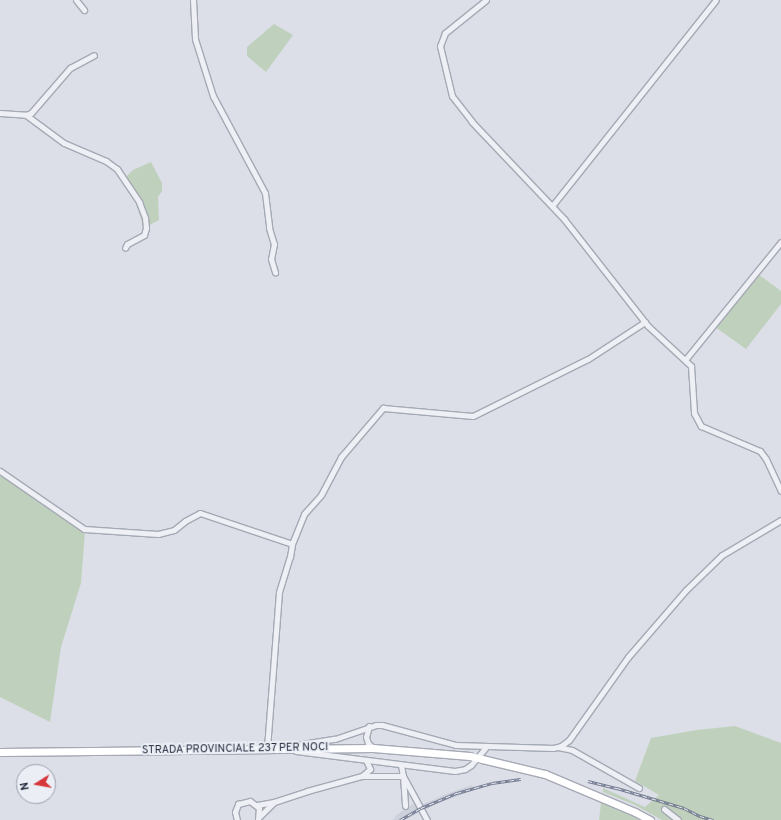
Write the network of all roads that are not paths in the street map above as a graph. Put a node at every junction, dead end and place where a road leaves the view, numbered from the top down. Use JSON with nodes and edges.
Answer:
{"nodes":[{"id":1,"x":76,"y":0,"type":"edge"},
{"id":2,"x":193,"y":0,"type":"edge"},
{"id":3,"x":486,"y":0,"type":"edge"},
{"id":4,"x":716,"y":0,"type":"edge"},
{"id":5,"x":84,"y":10,"type":"dead end"},
{"id":6,"x":94,"y":55,"type":"dead end"},
{"id":7,"x":0,"y":113,"type":"edge"},
{"id":8,"x":26,"y":115,"type":"junction"},
{"id":9,"x":552,"y":206,"type":"junction"},
{"id":10,"x":781,"y":242,"type":"edge"},
{"id":11,"x":125,"y":248,"type":"dead end"},
{"id":12,"x":275,"y":272,"type":"dead end"},
{"id":13,"x":645,"y":322,"type":"junction"},
{"id":14,"x":684,"y":360,"type":"junction"},
{"id":15,"x":0,"y":471,"type":"edge"},
{"id":16,"x":781,"y":492,"type":"edge"},
{"id":17,"x":781,"y":520,"type":"edge"},
{"id":18,"x":292,"y":544,"type":"junction"},
{"id":19,"x":369,"y":726,"type":"junction"},
{"id":20,"x":486,"y":747,"type":"junction"},
{"id":21,"x":557,"y":747,"type":"junction"},
{"id":22,"x":267,"y":748,"type":"junction"},
{"id":23,"x":282,"y":748,"type":"junction"},
{"id":24,"x":296,"y":748,"type":"junction"},
{"id":25,"x":373,"y":748,"type":"junction"},
{"id":26,"x":0,"y":752,"type":"edge"},
{"id":27,"x":366,"y":760,"type":"junction"},
{"id":28,"x":401,"y":765,"type":"junction"},
{"id":29,"x":362,"y":776,"type":"junction"},
{"id":30,"x":404,"y":776,"type":"junction"},
{"id":31,"x":639,"y":788,"type":"dead end"},
{"id":32,"x":274,"y":802,"type":"junction"},
{"id":33,"x":257,"y":804,"type":"junction"},
{"id":34,"x":405,"y":806,"type":"dead end"},
{"id":35,"x":664,"y":809,"type":"dead end"},
{"id":36,"x":259,"y":818,"type":"edge"},
{"id":37,"x":237,"y":820,"type":"edge"},
{"id":38,"x":427,"y":820,"type":"edge"},
{"id":39,"x":650,"y":820,"type":"edge"},
{"id":40,"x":678,"y":820,"type":"edge"}],
"edges":[{"from":1,"to":5,"type":"street"},
{"from":2,"to":12,"type":"street"},
{"from":3,"to":9,"type":"street"},
{"from":4,"to":9,"type":"street"},
{"from":6,"to":8,"type":"street"},
{"from":7,"to":8,"type":"street"},
{"from":8,"to":11,"type":"street"},
{"from":9,"to":13,"type":"street"},
{"from":10,"to":14,"type":"street"},
{"from":13,"to":14,"type":"street"},
{"from":13,"to":18,"type":"street"},
{"from":14,"to":16,"type":"street"},
{"from":15,"to":18,"type":"street"},
{"from":17,"to":21,"type":"street"},
{"from":18,"to":22,"type":"street"},
{"from":19,"to":20,"type":"street"},
{"from":19,"to":24,"type":"street"},
{"from":19,"to":25,"type":"street"},
{"from":20,"to":21,"type":"street"},
{"from":20,"to":28,"type":"street"},
{"from":21,"to":31,"type":"street"},
{"from":22,"to":23,"type":"main road","name":"STRADA PROVINCIALE 237 PER NOCI"},
{"from":22,"to":26,"type":"main road","name":"STRADA PROVINCIALE 237 PER NOCI"},
{"from":23,"to":24,"type":"main road","name":"STRADA PROVINCIALE 237 PER NOCI"},
{"from":23,"to":27,"type":"street"},
{"from":24,"to":25,"type":"main road","name":"STRADA PROVINCIALE 237 PER NOCI"},
{"from":25,"to":39,"type":"main road","name":"STRADA PROVINCIALE 237 PER NOCI","bridge":true},
{"from":27,"to":28,"type":"street"},
{"from":27,"to":29,"type":"street"},
{"from":28,"to":30,"type":"street"},
{"from":29,"to":30,"type":"street"},
{"from":29,"to":32,"type":"street"},
{"from":30,"to":34,"type":"street"},
{"from":30,"to":38,"type":"street"},
{"from":32,"to":33,"type":"street"},
{"from":32,"to":36,"type":"street"},
{"from":33,"to":36,"type":"street"},
{"from":33,"to":37,"type":"street"},
{"from":35,"to":40,"type":"street"}]}
